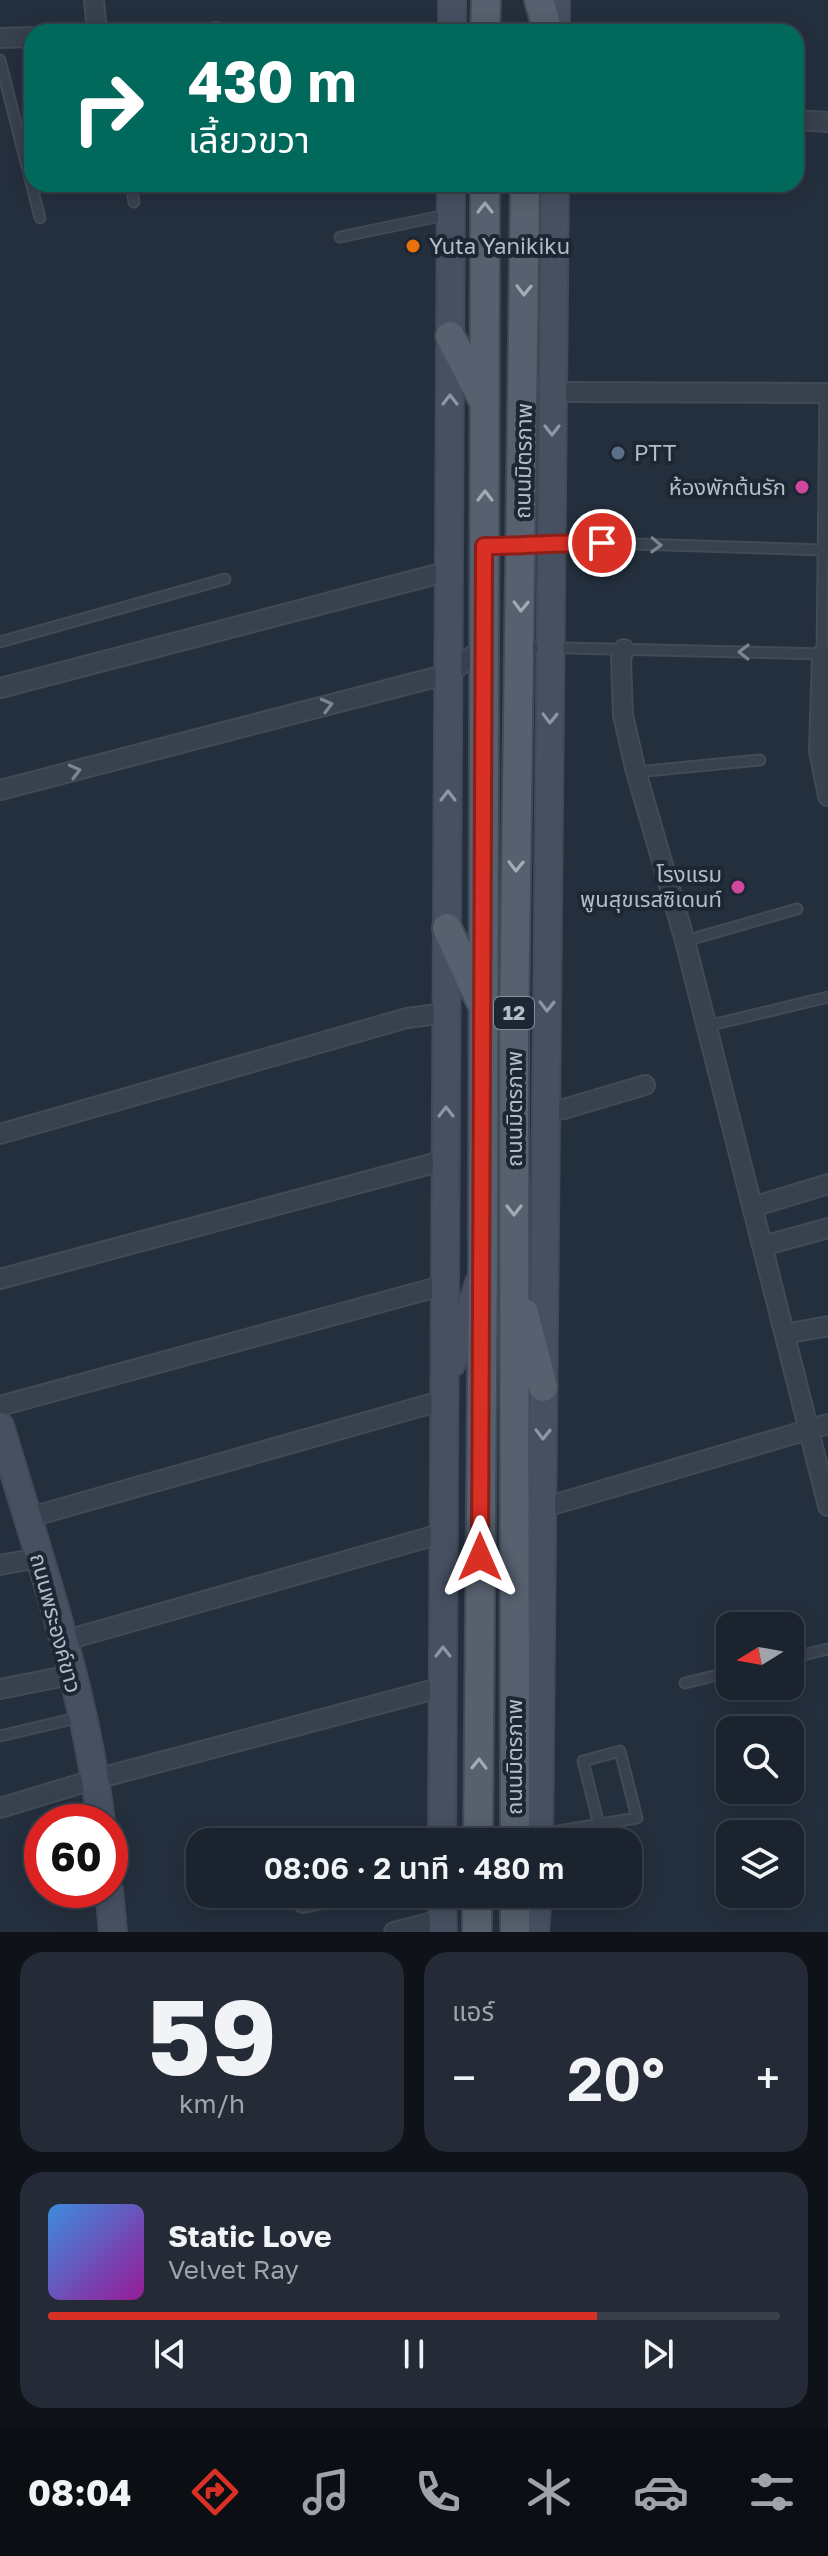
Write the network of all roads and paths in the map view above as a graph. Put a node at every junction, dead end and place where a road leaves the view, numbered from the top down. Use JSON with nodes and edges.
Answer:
{"nodes":[{"id":1,"x":94,"y":0,"type":"edge"},
{"id":2,"x":452,"y":0,"type":"edge"},
{"id":3,"x":527,"y":0,"type":"edge"},
{"id":4,"x":539,"y":0,"type":"edge"},
{"id":5,"x":556,"y":0,"type":"edge"},
{"id":6,"x":96,"y":24,"type":"edge"},
{"id":7,"x":452,"y":24,"type":"edge"},
{"id":8,"x":527,"y":24,"type":"edge"},
{"id":9,"x":546,"y":24,"type":"edge"},
{"id":10,"x":556,"y":24,"type":"edge"},
{"id":11,"x":24,"y":37,"type":"edge"},
{"id":12,"x":0,"y":38,"type":"edge"},
{"id":13,"x":0,"y":60,"type":"edge"},
{"id":14,"x":804,"y":120,"type":"edge"},
{"id":15,"x":828,"y":122,"type":"edge"},
{"id":16,"x":24,"y":155,"type":"edge"},
{"id":17,"x":33,"y":192,"type":"edge"},
{"id":18,"x":132,"y":192,"type":"edge"},
{"id":19,"x":451,"y":192,"type":"edge"},
{"id":20,"x":485,"y":192,"type":"edge"},
{"id":21,"x":525,"y":192,"type":"edge"},
{"id":22,"x":555,"y":192,"type":"edge"},
{"id":23,"x":134,"y":202,"type":"dead end"},
{"id":24,"x":451,"y":214,"type":"junction"},
{"id":25,"x":40,"y":218,"type":"dead end"},
{"id":26,"x":340,"y":237,"type":"dead end"},
{"id":27,"x":450,"y":336,"type":"junction"},
{"id":28,"x":553,"y":392,"type":"junction"},
{"id":29,"x":827,"y":393,"type":"edge"},
{"id":30,"x":485,"y":404,"type":"junction"},
{"id":31,"x":826,"y":488,"type":"edge"},
{"id":32,"x":826,"y":517,"type":"edge"},
{"id":33,"x":551,"y":542,"type":"junction"},
{"id":34,"x":484,"y":546,"type":"junction"},
{"id":35,"x":522,"y":546,"type":"junction"},
{"id":36,"x":824,"y":550,"type":"junction"},
{"id":37,"x":449,"y":571,"type":"junction"},
{"id":38,"x":225,"y":579,"type":"dead end"},
{"id":39,"x":825,"y":627,"type":"edge"},
{"id":40,"x":0,"y":642,"type":"edge"},
{"id":41,"x":485,"y":647,"type":"junction"},
{"id":42,"x":520,"y":647,"type":"junction"},
{"id":43,"x":550,"y":648,"type":"junction"},
{"id":44,"x":624,"y":649,"type":"junction"},
{"id":45,"x":825,"y":654,"type":"edge"},
{"id":46,"x":448,"y":674,"type":"junction"},
{"id":47,"x":0,"y":688,"type":"edge"},
{"id":48,"x":824,"y":751,"type":"edge"},
{"id":49,"x":760,"y":760,"type":"dead end"},
{"id":50,"x":636,"y":772,"type":"junction"},
{"id":51,"x":0,"y":790,"type":"edge"},
{"id":52,"x":828,"y":796,"type":"edge"},
{"id":53,"x":797,"y":909,"type":"dead end"},
{"id":54,"x":447,"y":928,"type":"junction"},
{"id":55,"x":548,"y":931,"type":"junction"},
{"id":56,"x":685,"y":941,"type":"junction"},
{"id":57,"x":828,"y":997,"type":"edge"},
{"id":58,"x":447,"y":1013,"type":"junction"},
{"id":59,"x":484,"y":1019,"type":"junction"},
{"id":60,"x":514,"y":1019,"type":"junction"},
{"id":61,"x":706,"y":1026,"type":"junction"},
{"id":62,"x":645,"y":1085,"type":"dead end"},
{"id":63,"x":546,"y":1111,"type":"junction"},
{"id":64,"x":0,"y":1134,"type":"edge"},
{"id":65,"x":446,"y":1160,"type":"junction"},
{"id":66,"x":828,"y":1184,"type":"edge"},
{"id":67,"x":753,"y":1207,"type":"junction"},
{"id":68,"x":828,"y":1228,"type":"edge"},
{"id":69,"x":763,"y":1246,"type":"junction"},
{"id":70,"x":483,"y":1273,"type":"junction"},
{"id":71,"x":514,"y":1273,"type":"junction"},
{"id":72,"x":0,"y":1279,"type":"edge"},
{"id":73,"x":445,"y":1285,"type":"junction"},
{"id":74,"x":828,"y":1326,"type":"edge"},
{"id":75,"x":785,"y":1334,"type":"junction"},
{"id":76,"x":543,"y":1387,"type":"junction"},
{"id":77,"x":444,"y":1393,"type":"junction"},
{"id":78,"x":0,"y":1406,"type":"edge"},
{"id":79,"x":0,"y":1426,"type":"edge"},
{"id":80,"x":819,"y":1426,"type":"edge"},
{"id":81,"x":6,"y":1467,"type":"edge"},
{"id":82,"x":828,"y":1506,"type":"edge"},
{"id":83,"x":542,"y":1508,"type":"junction"},
{"id":84,"x":27,"y":1518,"type":"junction"},
{"id":85,"x":444,"y":1533,"type":"junction"},
{"id":86,"x":39,"y":1558,"type":"junction"},
{"id":87,"x":0,"y":1565,"type":"edge"},
{"id":88,"x":63,"y":1641,"type":"junction"},
{"id":89,"x":828,"y":1649,"type":"edge"},
{"id":90,"x":804,"y":1655,"type":"edge"},
{"id":91,"x":71,"y":1675,"type":"junction"},
{"id":92,"x":716,"y":1675,"type":"edge"},
{"id":93,"x":685,"y":1683,"type":"dead end"},
{"id":94,"x":443,"y":1687,"type":"junction"},
{"id":95,"x":0,"y":1689,"type":"edge"},
{"id":96,"x":81,"y":1717,"type":"junction"},
{"id":97,"x":0,"y":1736,"type":"edge"},
{"id":98,"x":96,"y":1779,"type":"junction"},
{"id":99,"x":99,"y":1804,"type":"edge"},
{"id":100,"x":0,"y":1808,"type":"edge"},
{"id":101,"x":599,"y":1825,"type":"junction"},
{"id":102,"x":442,"y":1828,"type":"edge"},
{"id":103,"x":478,"y":1828,"type":"edge"},
{"id":104,"x":531,"y":1828,"type":"edge"},
{"id":105,"x":531,"y":1828,"type":"edge"},
{"id":106,"x":584,"y":1828,"type":"edge"},
{"id":107,"x":111,"y":1908,"type":"edge"},
{"id":108,"x":477,"y":1908,"type":"edge"},
{"id":109,"x":515,"y":1908,"type":"edge"},
{"id":110,"x":537,"y":1908,"type":"edge"},
{"id":111,"x":442,"y":1915,"type":"edge"},
{"id":112,"x":113,"y":1932,"type":"edge"},
{"id":113,"x":394,"y":1932,"type":"edge"},
{"id":114,"x":477,"y":1932,"type":"edge"},
{"id":115,"x":515,"y":1932,"type":"edge"},
{"id":116,"x":535,"y":1932,"type":"edge"}],
"edges":[{"from":1,"to":6,"type":"street"},
{"from":2,"to":7,"type":"main road"},
{"from":3,"to":8,"type":"main road"},
{"from":4,"to":9,"type":"main road"},
{"from":5,"to":10,"type":"main road"},
{"from":11,"to":12,"type":"street"},
{"from":13,"to":16,"type":"lane"},
{"from":14,"to":15,"type":"street"},
{"from":17,"to":25,"type":"lane"},
{"from":18,"to":23,"type":"lane"},
{"from":19,"to":24,"type":"main road"},
{"from":30,"to":20,"type":"main road","name":"ถนนมิตรภาพ","number":"12","one_way":true},
{"from":21,"to":35,"type":"main road","name":"ถนนมิตรภาพ","number":"12","one_way":true},
{"from":22,"to":28,"type":"main road"},
{"from":24,"to":26,"type":"lane"},
{"from":24,"to":27,"type":"main road"},
{"from":27,"to":30,"type":"main road"},
{"from":37,"to":27,"type":"main road","one_way":true},
{"from":28,"to":29,"type":"street"},
{"from":28,"to":33,"type":"main road","one_way":true},
{"from":29,"to":31,"type":"lane"},
{"from":34,"to":30,"type":"main road","name":"ถนนมิตรภาพ","number":"12","one_way":true},
{"from":31,"to":32,"type":"lane"},
{"from":32,"to":36,"type":"lane"},
{"from":33,"to":35,"type":"lane"},
{"from":33,"to":36,"type":"lane","one_way":true},
{"from":33,"to":43,"type":"main road"},
{"from":34,"to":35,"type":"main road"},
{"from":34,"to":41,"type":"main road","name":"ถนนมิตรภาพ","number":"12"},
{"from":35,"to":42,"type":"main road","name":"ถนนมิตรภาพ","number":"12","one_way":true},
{"from":36,"to":39,"type":"lane"},
{"from":37,"to":46,"type":"main road"},
{"from":37,"to":47,"type":"street"},
{"from":38,"to":40,"type":"lane"},
{"from":39,"to":45,"type":"lane"},
{"from":41,"to":42,"type":"main road"},
{"from":41,"to":46,"type":"street"},
{"from":41,"to":59,"type":"main road","name":"ถนนมิตรภาพ","number":"12"},
{"from":42,"to":43,"type":"lane"},
{"from":42,"to":60,"type":"main road","name":"ถนนมิตรภาพ","number":"12","one_way":true},
{"from":43,"to":44,"type":"lane"},
{"from":43,"to":55,"type":"main road","one_way":true},
{"from":45,"to":44,"type":"lane","one_way":true},
{"from":44,"to":50,"type":"street"},
{"from":45,"to":48,"type":"street"},
{"from":51,"to":46,"type":"street","one_way":true},
{"from":54,"to":46,"type":"main road","one_way":true},
{"from":48,"to":52,"type":"street"},
{"from":49,"to":50,"type":"lane"},
{"from":50,"to":56,"type":"street"},
{"from":53,"to":56,"type":"lane"},
{"from":54,"to":58,"type":"main road"},
{"from":54,"to":59,"type":"main road"},
{"from":55,"to":60,"type":"main road"},
{"from":55,"to":63,"type":"main road","one_way":true},
{"from":56,"to":61,"type":"street"},
{"from":57,"to":61,"type":"lane"},
{"from":58,"to":64,"type":"street"},
{"from":65,"to":58,"type":"main road","one_way":true},
{"from":59,"to":60,"type":"main road"},
{"from":59,"to":70,"type":"main road","name":"ถนนมิตรภาพ","number":"12"},
{"from":60,"to":71,"type":"main road","name":"ถนนมิตรภาพ","number":"12","one_way":true},
{"from":61,"to":67,"type":"street"},
{"from":62,"to":63,"type":"street"},
{"from":63,"to":76,"type":"main road"},
{"from":65,"to":72,"type":"street"},
{"from":65,"to":73,"type":"main road"},
{"from":66,"to":67,"type":"street"},
{"from":67,"to":69,"type":"street"},
{"from":68,"to":69,"type":"street"},
{"from":69,"to":75,"type":"street"},
{"from":70,"to":77,"type":"main road"},
{"from":103,"to":70,"type":"main road","name":"ถนนมิตรภาพ","number":"12","one_way":true},
{"from":71,"to":76,"type":"main road"},
{"from":71,"to":104,"type":"main road","name":"ถนนมิตรภาพ","number":"12"},
{"from":73,"to":77,"type":"main road"},
{"from":73,"to":78,"type":"street"},
{"from":74,"to":75,"type":"street"},
{"from":75,"to":80,"type":"street"},
{"from":76,"to":83,"type":"main road","one_way":true},
{"from":77,"to":84,"type":"street"},
{"from":77,"to":85,"type":"main road"},
{"from":79,"to":81,"type":"main road","name":"ถนนพระองค์ขาว"},
{"from":80,"to":82,"type":"street"},
{"from":80,"to":83,"type":"street"},
{"from":81,"to":84,"type":"main road","name":"ถนนพระองค์ขาว"},
{"from":83,"to":105,"type":"main road"},
{"from":84,"to":86,"type":"main road","name":"ถนนพระองค์ขาว"},
{"from":85,"to":88,"type":"street"},
{"from":94,"to":85,"type":"main road","one_way":true},
{"from":86,"to":87,"type":"street"},
{"from":86,"to":88,"type":"main road","name":"ถนนพระองค์ขาว"},
{"from":88,"to":91,"type":"main road","name":"ถนนพระองค์ขาว"},
{"from":89,"to":90,"type":"lane"},
{"from":91,"to":95,"type":"street"},
{"from":91,"to":96,"type":"main road","name":"ถนนพระองค์ขาว"},
{"from":92,"to":93,"type":"lane"},
{"from":94,"to":98,"type":"street"},
{"from":94,"to":102,"type":"main road"},
{"from":96,"to":97,"type":"lane"},
{"from":96,"to":98,"type":"main road","name":"ถนนพระองค์ขาว"},
{"from":98,"to":99,"type":"main road","name":"ถนนพระองค์ขาว"},
{"from":98,"to":100,"type":"street"},
{"from":101,"to":101,"type":"lane"},
{"from":101,"to":106,"type":"lane"},
{"from":107,"to":112,"type":"main road"},
{"from":108,"to":114,"type":"main road"},
{"from":109,"to":115,"type":"main road"},
{"from":110,"to":116,"type":"main road"},
{"from":111,"to":113,"type":"street"}]}
